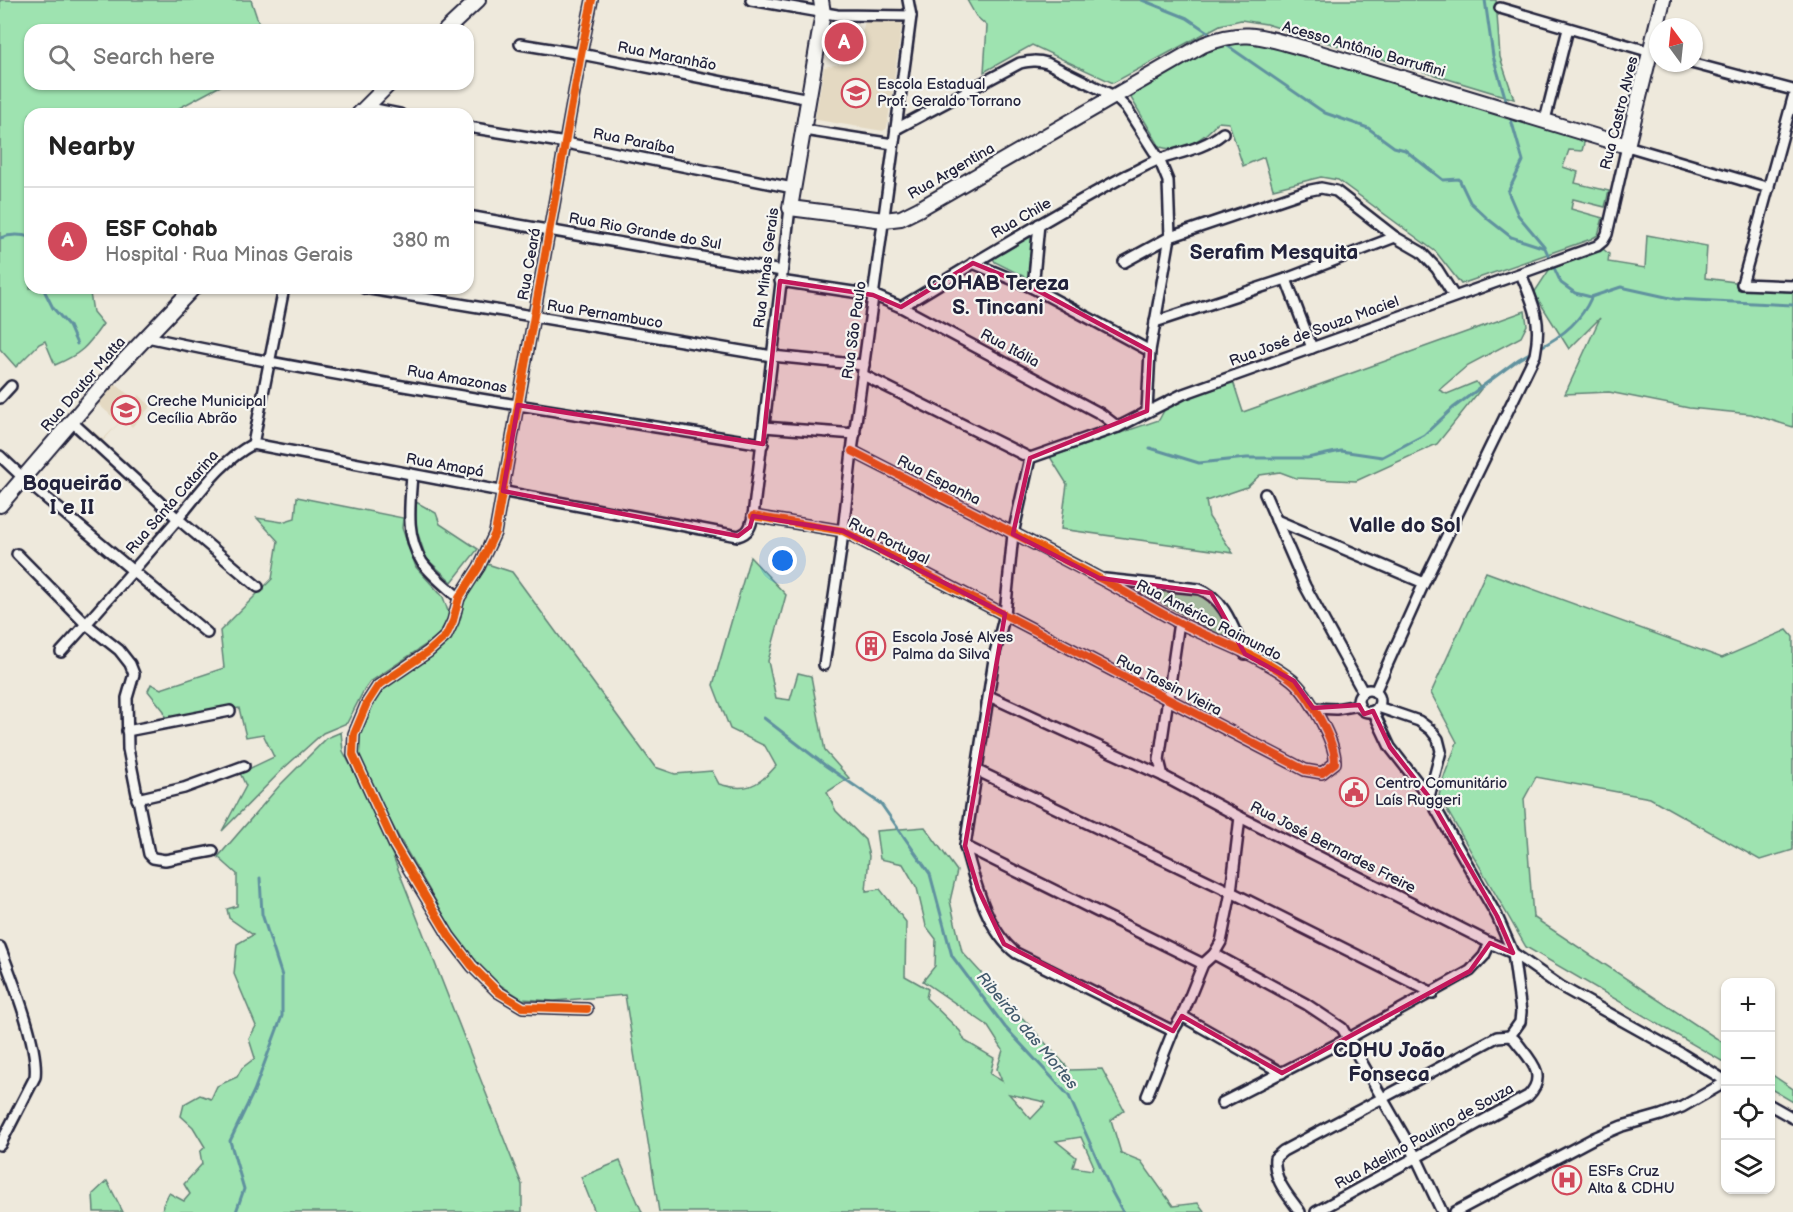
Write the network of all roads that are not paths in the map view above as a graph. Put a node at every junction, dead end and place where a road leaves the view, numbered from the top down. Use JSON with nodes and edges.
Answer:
{"nodes":[{"id":1,"x":478,"y":0,"type":"edge"},
{"id":2,"x":592,"y":0,"type":"edge"},
{"id":3,"x":751,"y":0,"type":"edge"},
{"id":4,"x":908,"y":0,"type":"edge"},
{"id":5,"x":1663,"y":0,"type":"edge"},
{"id":6,"x":822,"y":6,"type":"edge"},
{"id":7,"x":1500,"y":9,"type":"dead end"},
{"id":8,"x":911,"y":16,"type":"junction"},
{"id":9,"x":1660,"y":18,"type":"edge"},
{"id":10,"x":452,"y":24,"type":"edge"},
{"id":11,"x":1568,"y":29,"type":"junction"},
{"id":12,"x":520,"y":44,"type":"dead end"},
{"id":13,"x":1649,"y":52,"type":"edge"},
{"id":14,"x":580,"y":54,"type":"junction"},
{"id":15,"x":1703,"y":66,"type":"edge"},
{"id":16,"x":1649,"y":70,"type":"edge"},
{"id":17,"x":384,"y":90,"type":"edge"},
{"id":18,"x":1793,"y":90,"type":"edge"},
{"id":19,"x":1114,"y":96,"type":"junction"},
{"id":20,"x":1793,"y":98,"type":"edge"},
{"id":21,"x":809,"y":99,"type":"junction"},
{"id":22,"x":365,"y":108,"type":"edge"},
{"id":23,"x":1545,"y":120,"type":"junction"},
{"id":24,"x":474,"y":128,"type":"edge"},
{"id":25,"x":896,"y":129,"type":"junction"},
{"id":26,"x":804,"y":130,"type":"junction"},
{"id":27,"x":1223,"y":134,"type":"dead end"},
{"id":28,"x":566,"y":143,"type":"junction"},
{"id":29,"x":893,"y":144,"type":"junction"},
{"id":30,"x":1627,"y":146,"type":"junction"},
{"id":31,"x":1159,"y":159,"type":"junction"},
{"id":32,"x":793,"y":188,"type":"junction"},
{"id":33,"x":1769,"y":188,"type":"junction"},
{"id":34,"x":790,"y":208,"type":"junction"},
{"id":35,"x":474,"y":217,"type":"edge"},
{"id":36,"x":884,"y":220,"type":"junction"},
{"id":37,"x":1039,"y":224,"type":"junction"},
{"id":38,"x":549,"y":229,"type":"junction"},
{"id":39,"x":1607,"y":234,"type":"joint"},
{"id":40,"x":1170,"y":237,"type":"junction"},
{"id":41,"x":1395,"y":237,"type":"junction"},
{"id":42,"x":1124,"y":262,"type":"dead end"},
{"id":43,"x":973,"y":264,"type":"junction"},
{"id":44,"x":1521,"y":274,"type":"junction"},
{"id":45,"x":781,"y":276,"type":"junction"},
{"id":46,"x":1286,"y":279,"type":"junction"},
{"id":47,"x":1793,"y":286,"type":"edge"},
{"id":48,"x":1033,"y":288,"type":"junction"},
{"id":49,"x":187,"y":294,"type":"edge"},
{"id":50,"x":283,"y":294,"type":"edge"},
{"id":51,"x":398,"y":294,"type":"edge"},
{"id":52,"x":873,"y":294,"type":"junction"},
{"id":53,"x":1454,"y":296,"type":"junction"},
{"id":54,"x":901,"y":307,"type":"junction"},
{"id":55,"x":534,"y":318,"type":"junction"},
{"id":56,"x":1155,"y":322,"type":"junction"},
{"id":57,"x":147,"y":337,"type":"junction"},
{"id":58,"x":1312,"y":348,"type":"junction"},
{"id":59,"x":1150,"y":351,"type":"junction"},
{"id":60,"x":772,"y":356,"type":"junction"},
{"id":61,"x":270,"y":362,"type":"junction"},
{"id":62,"x":863,"y":370,"type":"junction"},
{"id":63,"x":11,"y":386,"type":"dead end"},
{"id":64,"x":0,"y":398,"type":"edge"},
{"id":65,"x":518,"y":405,"type":"junction"},
{"id":66,"x":1147,"y":411,"type":"junction"},
{"id":67,"x":71,"y":421,"type":"junction"},
{"id":68,"x":764,"y":427,"type":"junction"},
{"id":69,"x":1118,"y":427,"type":"junction"},
{"id":70,"x":855,"y":434,"type":"junction"},
{"id":71,"x":253,"y":444,"type":"junction"},
{"id":72,"x":763,"y":444,"type":"junction"},
{"id":73,"x":852,"y":451,"type":"junction"},
{"id":74,"x":0,"y":456,"type":"edge"},
{"id":75,"x":1030,"y":458,"type":"junction"},
{"id":76,"x":412,"y":475,"type":"junction"},
{"id":77,"x":23,"y":478,"type":"junction"},
{"id":78,"x":503,"y":491,"type":"junction"},
{"id":79,"x":1265,"y":494,"type":"dead end"},
{"id":80,"x":0,"y":505,"type":"edge"},
{"id":81,"x":753,"y":516,"type":"junction"},
{"id":82,"x":178,"y":519,"type":"junction"},
{"id":83,"x":1276,"y":520,"type":"junction"},
{"id":84,"x":843,"y":531,"type":"junction"},
{"id":85,"x":1013,"y":534,"type":"junction"},
{"id":86,"x":738,"y":536,"type":"joint"},
{"id":87,"x":17,"y":554,"type":"dead end"},
{"id":88,"x":133,"y":570,"type":"junction"},
{"id":89,"x":1099,"y":578,"type":"junction"},
{"id":90,"x":1424,"y":583,"type":"junction"},
{"id":91,"x":258,"y":586,"type":"dead end"},
{"id":92,"x":459,"y":598,"type":"junction"},
{"id":93,"x":1005,"y":614,"type":"junction"},
{"id":94,"x":1179,"y":622,"type":"junction"},
{"id":95,"x":86,"y":624,"type":"junction"},
{"id":96,"x":207,"y":633,"type":"dead end"},
{"id":97,"x":61,"y":652,"type":"dead end"},
{"id":98,"x":1245,"y":654,"type":"junction"},
{"id":99,"x":824,"y":665,"type":"dead end"},
{"id":100,"x":1363,"y":692,"type":"junction"},
{"id":101,"x":1375,"y":692,"type":"junction"},
{"id":102,"x":989,"y":696,"type":"junction"},
{"id":103,"x":1167,"y":700,"type":"junction"},
{"id":104,"x":1359,"y":705,"type":"junction"},
{"id":105,"x":1313,"y":708,"type":"junction"},
{"id":106,"x":1376,"y":709,"type":"junction"},
{"id":107,"x":230,"y":711,"type":"dead end"},
{"id":108,"x":127,"y":731,"type":"junction"},
{"id":109,"x":244,"y":766,"type":"dead end"},
{"id":110,"x":978,"y":771,"type":"junction"},
{"id":111,"x":1322,"y":773,"type":"joint"},
{"id":112,"x":1163,"y":776,"type":"junction"},
{"id":113,"x":1429,"y":798,"type":"junction"},
{"id":114,"x":137,"y":799,"type":"junction"},
{"id":115,"x":1240,"y":817,"type":"junction"},
{"id":116,"x":965,"y":846,"type":"junction"},
{"id":117,"x":213,"y":851,"type":"dead end"},
{"id":118,"x":1231,"y":892,"type":"junction"},
{"id":119,"x":1490,"y":943,"type":"junction"},
{"id":120,"x":0,"y":947,"type":"edge"},
{"id":121,"x":1513,"y":953,"type":"junction"},
{"id":122,"x":1214,"y":954,"type":"junction"},
{"id":123,"x":1203,"y":964,"type":"junction"},
{"id":124,"x":1433,"y":993,"type":"junction"},
{"id":125,"x":587,"y":1009,"type":"dead end"},
{"id":126,"x":1182,"y":1016,"type":"junction"},
{"id":127,"x":1173,"y":1031,"type":"junction"},
{"id":128,"x":1507,"y":1036,"type":"junction"},
{"id":129,"x":1350,"y":1038,"type":"junction"},
{"id":130,"x":1282,"y":1073,"type":"junction"},
{"id":131,"x":1721,"y":1078,"type":"edge"},
{"id":132,"x":1721,"y":1083,"type":"edge"},
{"id":133,"x":1148,"y":1096,"type":"dead end"},
{"id":134,"x":1382,"y":1098,"type":"junction"},
{"id":135,"x":1222,"y":1103,"type":"dead end"},
{"id":136,"x":1775,"y":1108,"type":"edge"},
{"id":137,"x":1793,"y":1118,"type":"edge"},
{"id":138,"x":0,"y":1145,"type":"edge"},
{"id":139,"x":1416,"y":1157,"type":"junction"},
{"id":140,"x":1300,"y":1212,"type":"edge"},
{"id":141,"x":1316,"y":1212,"type":"edge"},
{"id":142,"x":1442,"y":1212,"type":"edge"},
{"id":143,"x":1455,"y":1212,"type":"edge"}],
"edges":[{"from":1,"to":10,"type":"street"},
{"from":2,"to":14,"type":"street","name":"Rua Ceará"},
{"from":3,"to":6,"type":"street"},
{"from":4,"to":8,"type":"street","name":"Rua São Paulo"},
{"from":5,"to":9,"type":"street","name":"Rua Castro Alves"},
{"from":6,"to":8,"type":"street"},
{"from":6,"to":21,"type":"street","name":"Rua Minas Gerais"},
{"from":7,"to":11,"type":"street"},
{"from":8,"to":25,"type":"street","name":"Rua São Paulo"},
{"from":11,"to":13,"type":"street"},
{"from":11,"to":23,"type":"street"},
{"from":12,"to":14,"type":"street","name":"Rua Maranhão"},
{"from":14,"to":21,"type":"street","name":"Rua Maranhão"},
{"from":14,"to":28,"type":"street","name":"Rua Ceará"},
{"from":15,"to":18,"type":"street"},
{"from":16,"to":30,"type":"street","name":"Rua Castro Alves"},
{"from":17,"to":22,"type":"street"},
{"from":19,"to":23,"type":"street","name":"Acesso Antônio Barruffini"},
{"from":19,"to":25,"type":"street"},
{"from":19,"to":31,"type":"street"},
{"from":19,"to":36,"type":"street","name":"Rua Argentina"},
{"from":20,"to":33,"type":"street"},
{"from":21,"to":26,"type":"street","name":"Rua Minas Gerais"},
{"from":23,"to":30,"type":"street","name":"Acesso Antônio Barruffini"},
{"from":24,"to":28,"type":"street","name":"Rua Paraíba"},
{"from":25,"to":29,"type":"street","name":"Rua São Paulo"},
{"from":26,"to":29,"type":"street"},
{"from":26,"to":32,"type":"street","name":"Rua Minas Gerais"},
{"from":27,"to":31,"type":"street","name":"Rua Chile"},
{"from":28,"to":32,"type":"street","name":"Rua Paraíba"},
{"from":28,"to":38,"type":"street","name":"Rua Ceará"},
{"from":29,"to":36,"type":"street","name":"Rua São Paulo"},
{"from":30,"to":33,"type":"street"},
{"from":30,"to":39,"type":"street","name":"Rua Castro Alves"},
{"from":31,"to":37,"type":"street","name":"Rua Chile"},
{"from":31,"to":40,"type":"street"},
{"from":32,"to":34,"type":"street","name":"Rua Minas Gerais"},
{"from":33,"to":47,"type":"street"},
{"from":34,"to":36,"type":"street","name":"Rua Argentina"},
{"from":34,"to":45,"type":"street","name":"Rua Minas Gerais"},
{"from":35,"to":38,"type":"street","name":"Rua Rio Grande do Sul"},
{"from":36,"to":52,"type":"street","name":"Rua São Paulo"},
{"from":37,"to":43,"type":"street","name":"Rua Chile"},
{"from":37,"to":48,"type":"street"},
{"from":38,"to":45,"type":"street","name":"Rua Rio Grande do Sul"},
{"from":38,"to":55,"type":"street","name":"Rua Ceará"},
{"from":39,"to":44,"type":"street","name":"Rua José de Souza Maciel"},
{"from":40,"to":41,"type":"street"},
{"from":40,"to":42,"type":"street"},
{"from":40,"to":56,"type":"street"},
{"from":41,"to":46,"type":"street"},
{"from":41,"to":53,"type":"street"},
{"from":43,"to":48,"type":"street"},
{"from":43,"to":54,"type":"street","name":"Rua Chile"},
{"from":44,"to":53,"type":"street","name":"Rua José de Souza Maciel"},
{"from":44,"to":90,"type":"street"},
{"from":45,"to":52,"type":"street","name":"Rua Itália"},
{"from":45,"to":60,"type":"street","name":"Rua Minas Gerais"},
{"from":46,"to":56,"type":"street"},
{"from":46,"to":58,"type":"street"},
{"from":48,"to":59,"type":"street"},
{"from":49,"to":57,"type":"street","name":"Rua Doutor Matta"},
{"from":50,"to":61,"type":"street"},
{"from":51,"to":55,"type":"street","name":"Rua Pernambuco"},
{"from":52,"to":54,"type":"street","name":"Rua Itália"},
{"from":52,"to":62,"type":"street","name":"Rua São Paulo"},
{"from":53,"to":58,"type":"street","name":"Rua José de Souza Maciel"},
{"from":54,"to":69,"type":"street","name":"Rua Itália"},
{"from":55,"to":60,"type":"street","name":"Rua Pernambuco"},
{"from":55,"to":65,"type":"street","name":"Rua Ceará"},
{"from":56,"to":59,"type":"street"},
{"from":57,"to":61,"type":"street","name":"Rua Amazonas"},
{"from":57,"to":67,"type":"street","name":"Rua Doutor Matta"},
{"from":58,"to":66,"type":"street","name":"Rua José de Souza Maciel"},
{"from":59,"to":66,"type":"street"},
{"from":60,"to":62,"type":"street","name":"Rua Pernambuco"},
{"from":60,"to":68,"type":"street","name":"Rua Minas Gerais"},
{"from":61,"to":65,"type":"street","name":"Rua Amazonas"},
{"from":61,"to":71,"type":"street"},
{"from":62,"to":70,"type":"street","name":"Rua São Paulo"},
{"from":62,"to":75,"type":"street"},
{"from":63,"to":64,"type":"street"},
{"from":65,"to":72,"type":"street","name":"Rua Amazonas"},
{"from":65,"to":78,"type":"street","name":"Rua Ceará"},
{"from":66,"to":69,"type":"street","name":"Rua José de Souza Maciel"},
{"from":67,"to":77,"type":"street","name":"Rua Doutor Matta"},
{"from":67,"to":82,"type":"street"},
{"from":68,"to":70,"type":"street"},
{"from":68,"to":72,"type":"street","name":"Rua Minas Gerais"},
{"from":69,"to":75,"type":"street","name":"Rua José de Souza Maciel"},
{"from":70,"to":73,"type":"street","name":"Rua São Paulo"},
{"from":71,"to":76,"type":"street","name":"Rua Amapá"},
{"from":71,"to":82,"type":"street","name":"Rua Santa Catarina"},
{"from":72,"to":81,"type":"street","name":"Rua Minas Gerais"},
{"from":73,"to":84,"type":"street","name":"Rua São Paulo"},
{"from":73,"to":85,"type":"street","name":"Rua Espanha"},
{"from":74,"to":77,"type":"street"},
{"from":75,"to":85,"type":"street"},
{"from":76,"to":78,"type":"street","name":"Rua Amapá"},
{"from":76,"to":92,"type":"street"},
{"from":77,"to":80,"type":"street","name":"Rua Doutor Matta"},
{"from":77,"to":88,"type":"street"},
{"from":78,"to":86,"type":"street","name":"Rua Amapá"},
{"from":78,"to":92,"type":"street","name":"Rua Ceará"},
{"from":79,"to":83,"type":"street"},
{"from":81,"to":84,"type":"street","name":"Rua Portugal"},
{"from":81,"to":86,"type":"street","name":"Rua Minas Gerais"},
{"from":82,"to":88,"type":"street","name":"Rua Santa Catarina"},
{"from":82,"to":91,"type":"street"},
{"from":83,"to":90,"type":"street"},
{"from":83,"to":100,"type":"street"},
{"from":84,"to":93,"type":"street","name":"Rua Portugal"},
{"from":84,"to":99,"type":"street","name":"Rua São Paulo"},
{"from":85,"to":89,"type":"street","name":"Rua Américo Raimundo"},
{"from":85,"to":93,"type":"street"},
{"from":87,"to":95,"type":"street"},
{"from":88,"to":95,"type":"street","name":"Rua Santa Catarina"},
{"from":88,"to":96,"type":"street"},
{"from":89,"to":94,"type":"street","name":"Rua Américo Raimundo"},
{"from":89,"to":98,"type":"street"},
{"from":90,"to":101,"type":"street"},
{"from":92,"to":125,"type":"street","name":"Rua Ceará"},
{"from":93,"to":102,"type":"street"},
{"from":93,"to":103,"type":"street","name":"Rua Tassin Vieira"},
{"from":94,"to":98,"type":"street","name":"Rua Américo Raimundo"},
{"from":94,"to":103,"type":"street"},
{"from":95,"to":97,"type":"street","name":"Rua Santa Catarina"},
{"from":95,"to":108,"type":"street"},
{"from":98,"to":105,"type":"street","name":"Rua Américo Raimundo"},
{"from":100,"to":101,"type":"street"},
{"from":100,"to":104,"type":"street"},
{"from":101,"to":106,"type":"street"},
{"from":102,"to":110,"type":"street"},
{"from":102,"to":112,"type":"street","name":"Rua José Bernardes Freire"},
{"from":103,"to":111,"type":"street","name":"Rua Tassin Vieira"},
{"from":103,"to":112,"type":"street"},
{"from":104,"to":105,"type":"street"},
{"from":104,"to":106,"type":"street"},
{"from":105,"to":111,"type":"street","name":"Rua Américo Raimundo"},
{"from":106,"to":113,"type":"street"},
{"from":106,"to":113,"type":"street"},
{"from":107,"to":108,"type":"street"},
{"from":108,"to":114,"type":"street"},
{"from":109,"to":114,"type":"street"},
{"from":110,"to":116,"type":"street"},
{"from":110,"to":118,"type":"street"},
{"from":112,"to":115,"type":"street","name":"Rua José Bernardes Freire"},
{"from":113,"to":121,"type":"street"},
{"from":114,"to":117,"type":"street"},
{"from":115,"to":118,"type":"street"},
{"from":115,"to":119,"type":"street","name":"Rua José Bernardes Freire"},
{"from":116,"to":123,"type":"street"},
{"from":116,"to":127,"type":"street"},
{"from":118,"to":122,"type":"street"},
{"from":118,"to":124,"type":"street"},
{"from":119,"to":121,"type":"street","name":"Rua José Bernardes Freire"},
{"from":119,"to":124,"type":"street"},
{"from":120,"to":138,"type":"street"},
{"from":121,"to":128,"type":"street"},
{"from":121,"to":131,"type":"street","name":"Rua José Bernardes Freire"},
{"from":122,"to":123,"type":"street"},
{"from":122,"to":129,"type":"street"},
{"from":123,"to":126,"type":"street"},
{"from":124,"to":129,"type":"street"},
{"from":126,"to":127,"type":"street"},
{"from":126,"to":130,"type":"street"},
{"from":127,"to":133,"type":"street"},
{"from":128,"to":134,"type":"street"},
{"from":128,"to":139,"type":"street","name":"Rua Adelino Paulino de Souza"},
{"from":129,"to":130,"type":"street"},
{"from":129,"to":134,"type":"street"},
{"from":130,"to":135,"type":"street"},
{"from":132,"to":143,"type":"street"},
{"from":134,"to":139,"type":"street"},
{"from":134,"to":140,"type":"street"},
{"from":136,"to":137,"type":"street"},
{"from":139,"to":141,"type":"street","name":"Rua Adelino Paulino de Souza"},
{"from":139,"to":142,"type":"street"}]}
